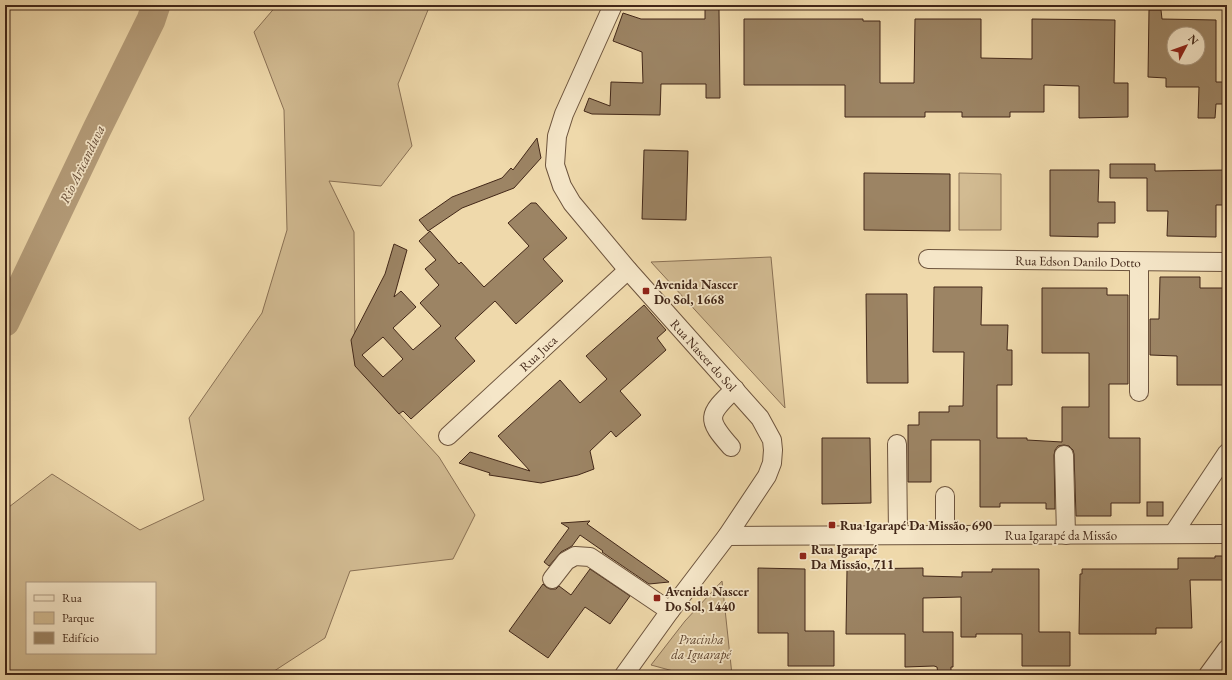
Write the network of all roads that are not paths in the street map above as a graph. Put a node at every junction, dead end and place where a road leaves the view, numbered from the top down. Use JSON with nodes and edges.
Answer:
{"nodes":[{"id":1,"x":614,"y":5,"type":"edge"},
{"id":2,"x":928,"y":260,"type":"dead end"},
{"id":3,"x":1139,"y":262,"type":"junction"},
{"id":4,"x":1227,"y":262,"type":"edge"},
{"id":5,"x":628,"y":270,"type":"junction"},
{"id":6,"x":735,"y":389,"type":"junction"},
{"id":7,"x":1139,"y":392,"type":"dead end"},
{"id":8,"x":448,"y":436,"type":"dead end"},
{"id":9,"x":897,"y":444,"type":"dead end"},
{"id":10,"x":731,"y":447,"type":"dead end"},
{"id":11,"x":1227,"y":453,"type":"edge"},
{"id":12,"x":1064,"y":455,"type":"dead end"},
{"id":13,"x":945,"y":496,"type":"dead end"},
{"id":14,"x":1173,"y":534,"type":"junction"},
{"id":15,"x":1227,"y":534,"type":"edge"},
{"id":16,"x":898,"y":535,"type":"junction"},
{"id":17,"x":944,"y":535,"type":"junction"},
{"id":18,"x":1066,"y":535,"type":"junction"},
{"id":19,"x":727,"y":536,"type":"junction"},
{"id":20,"x":552,"y":579,"type":"dead end"},
{"id":21,"x":670,"y":611,"type":"junction"},
{"id":22,"x":1227,"y":650,"type":"edge"},
{"id":23,"x":624,"y":675,"type":"edge"},
{"id":24,"x":1208,"y":675,"type":"edge"}],
"edges":[{"from":1,"to":5,"type":"street","name":"Rua Nascer do Sol"},
{"from":2,"to":3,"type":"street","name":"Rua Edson Danilo Dotto"},
{"from":3,"to":4,"type":"street","name":"Rua Edson Danilo Dotto"},
{"from":3,"to":7,"type":"street"},
{"from":5,"to":6,"type":"street","name":"Rua Nascer do Sol"},
{"from":5,"to":8,"type":"street","name":"Rua Juca"},
{"from":6,"to":10,"type":"street"},
{"from":6,"to":19,"type":"street","name":"Rua Nascer do Sol"},
{"from":9,"to":16,"type":"street"},
{"from":11,"to":14,"type":"street"},
{"from":12,"to":18,"type":"street"},
{"from":13,"to":17,"type":"street"},
{"from":14,"to":15,"type":"street","name":"Rua Igarapé da Missão"},
{"from":14,"to":18,"type":"street","name":"Rua Igarapé da Missão"},
{"from":16,"to":17,"type":"street","name":"Rua Igarapé da Missão"},
{"from":16,"to":19,"type":"street","name":"Rua Igarapé da Missão"},
{"from":17,"to":18,"type":"street","name":"Rua Igarapé da Missão"},
{"from":19,"to":21,"type":"street","name":"Rua Nascer do Sol"},
{"from":20,"to":21,"type":"street"},
{"from":21,"to":23,"type":"street","name":"Rua Nascer do Sol"},
{"from":22,"to":24,"type":"street"}]}
